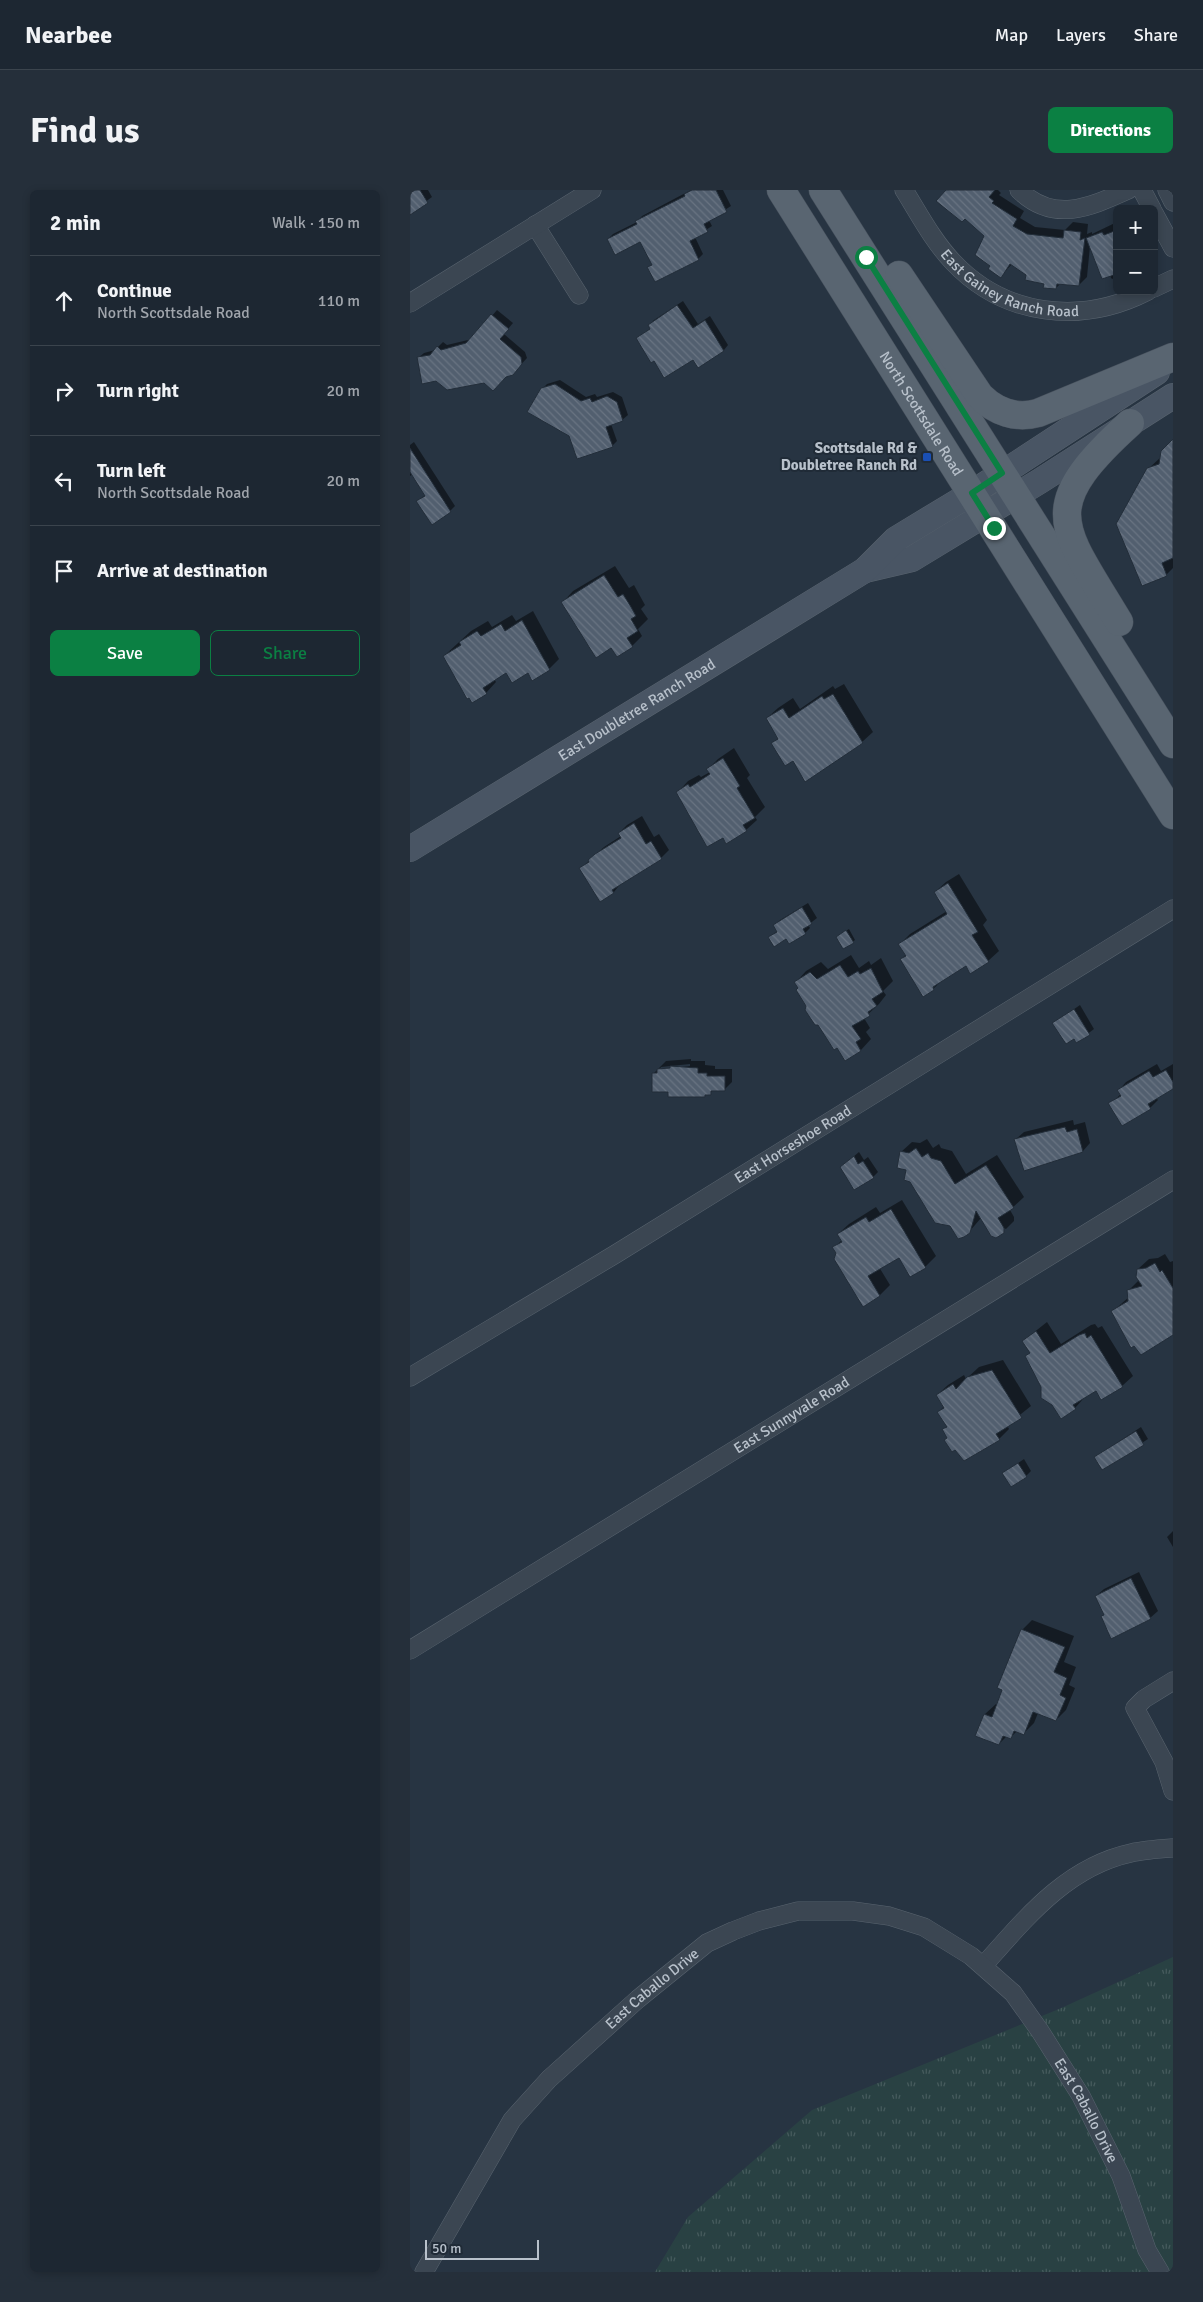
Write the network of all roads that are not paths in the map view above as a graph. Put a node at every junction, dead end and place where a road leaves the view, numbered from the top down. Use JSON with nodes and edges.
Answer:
{"nodes":[{"id":1,"x":592,"y":190,"type":"edge"},
{"id":2,"x":781,"y":190,"type":"edge"},
{"id":3,"x":825,"y":190,"type":"edge"},
{"id":4,"x":904,"y":190,"type":"edge"},
{"id":5,"x":1019,"y":190,"type":"edge"},
{"id":6,"x":1128,"y":190,"type":"edge"},
{"id":7,"x":1142,"y":190,"type":"edge"},
{"id":8,"x":1166,"y":190,"type":"edge"},
{"id":9,"x":1173,"y":202,"type":"edge"},
{"id":10,"x":1150,"y":205,"type":"edge"},
{"id":11,"x":1158,"y":220,"type":"edge"},
{"id":12,"x":536,"y":225,"type":"junction"},
{"id":13,"x":1173,"y":248,"type":"edge"},
{"id":14,"x":1173,"y":278,"type":"edge"},
{"id":15,"x":1158,"y":286,"type":"edge"},
{"id":16,"x":579,"y":295,"type":"dead end"},
{"id":17,"x":1138,"y":295,"type":"edge"},
{"id":18,"x":410,"y":303,"type":"edge"},
{"id":19,"x":1173,"y":357,"type":"edge"},
{"id":20,"x":1173,"y":362,"type":"edge"},
{"id":21,"x":1173,"y":396,"type":"edge"},
{"id":22,"x":1130,"y":424,"type":"junction"},
{"id":23,"x":1010,"y":484,"type":"junction"},
{"id":24,"x":979,"y":503,"type":"junction"},
{"id":25,"x":1169,"y":737,"type":"edge"},
{"id":26,"x":1134,"y":752,"type":"junction"},
{"id":27,"x":1173,"y":792,"type":"edge"},
{"id":28,"x":1173,"y":815,"type":"edge"},
{"id":29,"x":410,"y":849,"type":"edge"},
{"id":30,"x":1173,"y":909,"type":"edge"},
{"id":31,"x":1173,"y":1180,"type":"edge"},
{"id":32,"x":410,"y":1377,"type":"edge"},
{"id":33,"x":410,"y":1650,"type":"edge"},
{"id":34,"x":1173,"y":1681,"type":"edge"},
{"id":35,"x":1173,"y":1791,"type":"edge"},
{"id":36,"x":1173,"y":1848,"type":"edge"},
{"id":37,"x":982,"y":1966,"type":"junction"},
{"id":38,"x":424,"y":2272,"type":"edge"},
{"id":39,"x":1160,"y":2272,"type":"edge"}],
"edges":[{"from":1,"to":12,"type":"street"},
{"from":2,"to":24,"type":"main road","name":"North Scottsdale Road"},
{"from":3,"to":19,"type":"main road"},
{"from":3,"to":23,"type":"main road"},
{"from":4,"to":17,"type":"street","name":"East Gainey Ranch Road"},
{"from":5,"to":6,"type":"street"},
{"from":7,"to":10,"type":"street"},
{"from":8,"to":9,"type":"street"},
{"from":11,"to":13,"type":"street"},
{"from":12,"to":16,"type":"street"},
{"from":12,"to":18,"type":"street"},
{"from":14,"to":15,"type":"street"},
{"from":20,"to":23,"type":"main road","name":"East Doubletree Ranch Road"},
{"from":21,"to":22,"type":"main road","name":"East Doubletree Ranch Road"},
{"from":22,"to":23,"type":"main road","name":"East Doubletree Ranch Road"},
{"from":22,"to":25,"type":"main road"},
{"from":23,"to":24,"type":"main road","name":"East Doubletree Ranch Road"},
{"from":23,"to":25,"type":"main road"},
{"from":24,"to":26,"type":"main road","name":"North Scottsdale Road"},
{"from":24,"to":29,"type":"main road","name":"East Doubletree Ranch Road"},
{"from":26,"to":27,"type":"main road"},
{"from":26,"to":28,"type":"main road","name":"North Scottsdale Road"},
{"from":30,"to":32,"type":"street","name":"East Horseshoe Road"},
{"from":31,"to":33,"type":"street","name":"East Sunnyvale Road"},
{"from":34,"to":35,"type":"street"},
{"from":36,"to":37,"type":"street"},
{"from":37,"to":38,"type":"street","name":"East Caballo Drive"},
{"from":37,"to":39,"type":"street","name":"East Caballo Drive"}]}
